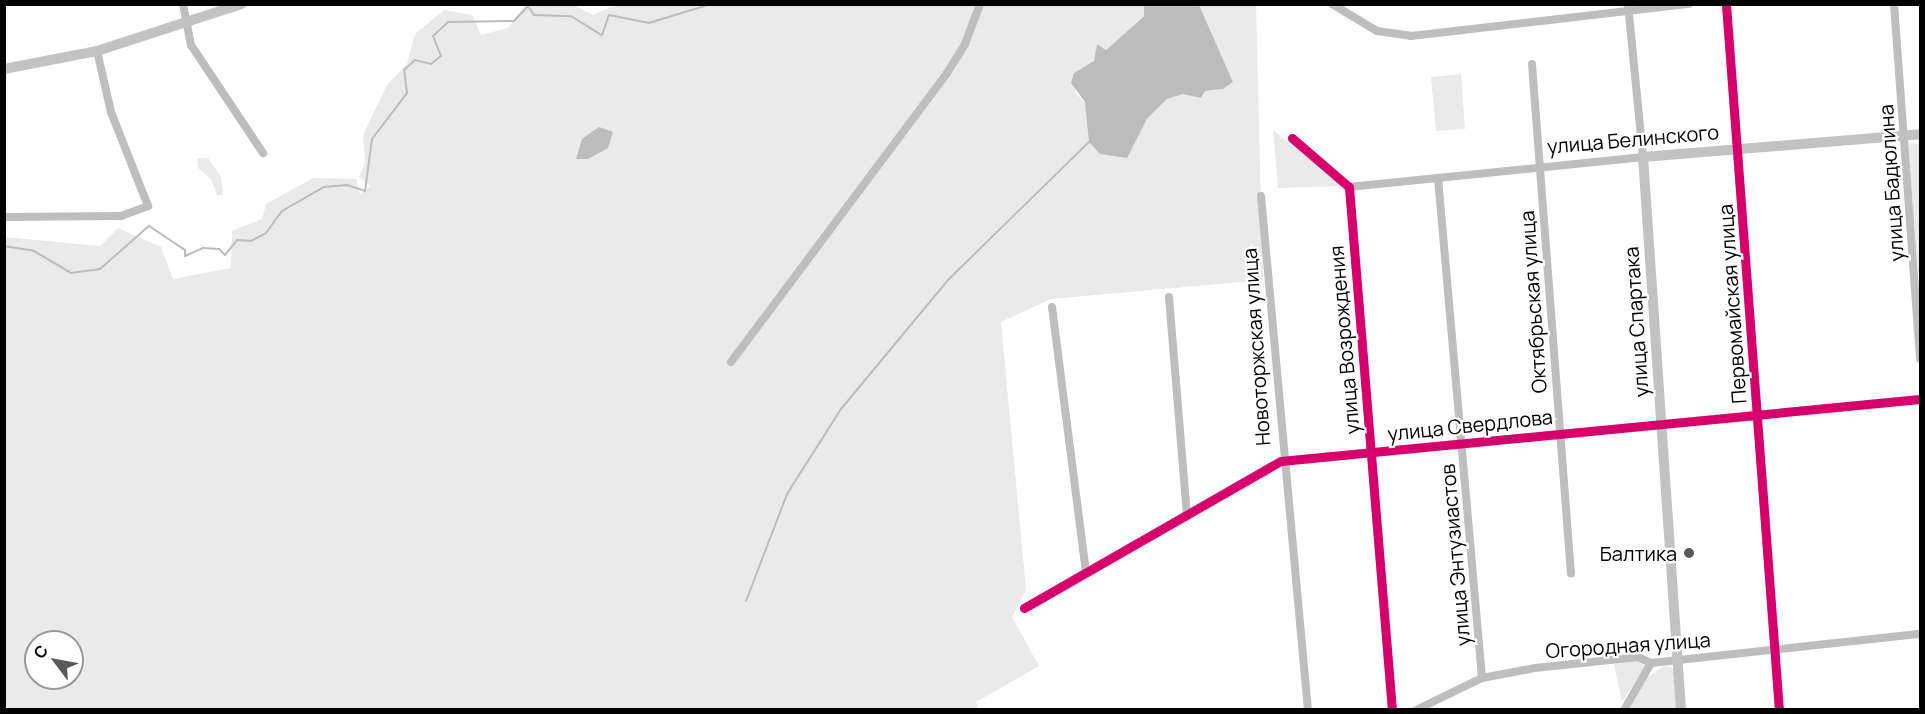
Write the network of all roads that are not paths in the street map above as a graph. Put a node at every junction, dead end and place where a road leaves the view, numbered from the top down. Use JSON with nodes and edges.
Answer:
{"nodes":[{"id":1,"x":183,"y":4,"type":"edge"},
{"id":2,"x":242,"y":4,"type":"edge"},
{"id":3,"x":980,"y":4,"type":"edge"},
{"id":4,"x":1332,"y":4,"type":"edge"},
{"id":5,"x":1689,"y":4,"type":"edge"},
{"id":6,"x":1726,"y":4,"type":"edge"},
{"id":7,"x":1894,"y":4,"type":"edge"},
{"id":8,"x":1628,"y":8,"type":"edge"},
{"id":9,"x":189,"y":23,"type":"junction"},
{"id":10,"x":96,"y":51,"type":"junction"},
{"id":11,"x":1532,"y":64,"type":"dead end"},
{"id":12,"x":4,"y":69,"type":"edge"},
{"id":13,"x":1920,"y":134,"type":"edge"},
{"id":14,"x":1904,"y":136,"type":"junction"},
{"id":15,"x":1292,"y":138,"type":"dead end"},
{"id":16,"x":1739,"y":147,"type":"junction"},
{"id":17,"x":263,"y":153,"type":"dead end"},
{"id":18,"x":1643,"y":157,"type":"junction"},
{"id":19,"x":1540,"y":166,"type":"junction"},
{"id":20,"x":1438,"y":178,"type":"junction"},
{"id":21,"x":1349,"y":187,"type":"junction"},
{"id":22,"x":1261,"y":196,"type":"dead end"},
{"id":23,"x":4,"y":217,"type":"edge"},
{"id":24,"x":1168,"y":297,"type":"dead end"},
{"id":25,"x":1052,"y":308,"type":"dead end"},
{"id":26,"x":1920,"y":359,"type":"edge"},
{"id":27,"x":731,"y":362,"type":"dead end"},
{"id":28,"x":1920,"y":399,"type":"edge"},
{"id":29,"x":1758,"y":415,"type":"junction"},
{"id":30,"x":1660,"y":424,"type":"junction"},
{"id":31,"x":1560,"y":434,"type":"junction"},
{"id":32,"x":1462,"y":444,"type":"junction"},
{"id":33,"x":1372,"y":452,"type":"junction"},
{"id":34,"x":1281,"y":461,"type":"junction"},
{"id":35,"x":1187,"y":516,"type":"junction"},
{"id":36,"x":1086,"y":573,"type":"junction"},
{"id":37,"x":1571,"y":574,"type":"dead end"},
{"id":38,"x":1024,"y":608,"type":"dead end"},
{"id":39,"x":1920,"y":633,"type":"edge"},
{"id":40,"x":1773,"y":649,"type":"junction"},
{"id":41,"x":1677,"y":659,"type":"junction"},
{"id":42,"x":1651,"y":663,"type":"junction"},
{"id":43,"x":1482,"y":678,"type":"junction"},
{"id":44,"x":1308,"y":710,"type":"edge"},
{"id":45,"x":1392,"y":710,"type":"edge"},
{"id":46,"x":1416,"y":710,"type":"edge"},
{"id":47,"x":1624,"y":710,"type":"edge"},
{"id":48,"x":1681,"y":710,"type":"edge"},
{"id":49,"x":1779,"y":710,"type":"edge"}],
"edges":[{"from":1,"to":9,"type":"street"},
{"from":2,"to":9,"type":"street"},
{"from":3,"to":27,"type":"street"},
{"from":4,"to":8,"type":"street"},
{"from":5,"to":8,"type":"street"},
{"from":6,"to":16,"type":"street","name":"Первомайская улица"},
{"from":7,"to":14,"type":"street","name":"улица Бадюлина"},
{"from":8,"to":18,"type":"street","name":"улица Спартака"},
{"from":9,"to":10,"type":"street"},
{"from":9,"to":17,"type":"street"},
{"from":10,"to":12,"type":"street"},
{"from":10,"to":23,"type":"street"},
{"from":11,"to":19,"type":"street","name":"Октябрьская улица"},
{"from":13,"to":14,"type":"street","name":"улица Белинского"},
{"from":14,"to":16,"type":"street","name":"улица Белинского"},
{"from":14,"to":26,"type":"street","name":"улица Бадюлина"},
{"from":15,"to":21,"type":"street"},
{"from":16,"to":18,"type":"street","name":"улица Белинского"},
{"from":16,"to":29,"type":"street","name":"Первомайская улица"},
{"from":18,"to":19,"type":"street","name":"улица Белинского"},
{"from":18,"to":30,"type":"street","name":"улица Спартака"},
{"from":19,"to":20,"type":"street","name":"улица Белинского"},
{"from":19,"to":31,"type":"street","name":"Октябрьская улица"},
{"from":20,"to":21,"type":"street","name":"улица Белинского"},
{"from":20,"to":32,"type":"street","name":"улица Энтузиастов"},
{"from":21,"to":33,"type":"street","name":"улица Возрождения"},
{"from":22,"to":34,"type":"street","name":"Новоторжская улица"},
{"from":24,"to":35,"type":"street"},
{"from":25,"to":36,"type":"street"},
{"from":28,"to":29,"type":"street","name":"улица Свердлова"},
{"from":29,"to":30,"type":"street","name":"улица Свердлова"},
{"from":29,"to":40,"type":"street","name":"Первомайская улица"},
{"from":30,"to":31,"type":"street","name":"улица Свердлова"},
{"from":30,"to":41,"type":"street","name":"улица Спартака"},
{"from":31,"to":32,"type":"street","name":"улица Свердлова"},
{"from":31,"to":37,"type":"street","name":"Октябрьская улица"},
{"from":32,"to":33,"type":"street","name":"улица Свердлова"},
{"from":32,"to":43,"type":"street","name":"улица Энтузиастов"},
{"from":33,"to":34,"type":"street","name":"улица Свердлова"},
{"from":33,"to":45,"type":"street","name":"улица Возрождения"},
{"from":34,"to":35,"type":"street","name":"улица Свердлова"},
{"from":34,"to":44,"type":"street","name":"Новоторжская улица"},
{"from":35,"to":36,"type":"street","name":"улица Свердлова"},
{"from":36,"to":38,"type":"street","name":"улица Свердлова"},
{"from":39,"to":40,"type":"street","name":"Огородная улица"},
{"from":40,"to":41,"type":"street","name":"Огородная улица"},
{"from":40,"to":49,"type":"street","name":"Первомайская улица"},
{"from":41,"to":42,"type":"street","name":"Огородная улица"},
{"from":41,"to":48,"type":"street","name":"улица Спартака"},
{"from":42,"to":43,"type":"street","name":"Огородная улица"},
{"from":42,"to":47,"type":"street"},
{"from":43,"to":46,"type":"street","name":"Огородная улица"}]}
